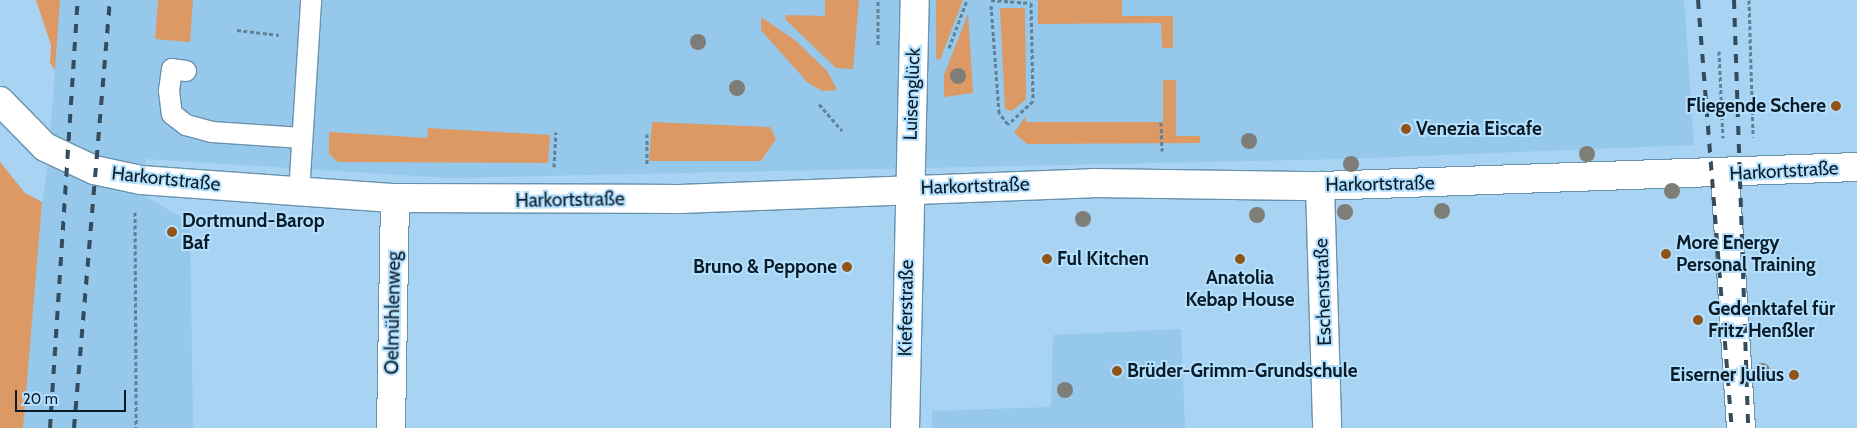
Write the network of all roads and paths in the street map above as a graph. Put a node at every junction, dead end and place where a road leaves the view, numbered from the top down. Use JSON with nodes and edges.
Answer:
{"nodes":[{"id":1,"x":311,"y":0,"type":"edge"},
{"id":2,"x":915,"y":0,"type":"edge"},
{"id":3,"x":1749,"y":0,"type":"edge"},
{"id":4,"x":991,"y":2,"type":"edge"},
{"id":5,"x":237,"y":30,"type":"dead end"},
{"id":6,"x":309,"y":38,"type":"junction"},
{"id":7,"x":1719,"y":51,"type":"dead end"},
{"id":8,"x":186,"y":70,"type":"dead end"},
{"id":9,"x":0,"y":101,"type":"edge"},
{"id":10,"x":819,"y":104,"type":"dead end"},
{"id":11,"x":1161,"y":122,"type":"dead end"},
{"id":12,"x":842,"y":130,"type":"dead end"},
{"id":13,"x":556,"y":132,"type":"dead end"},
{"id":14,"x":646,"y":134,"type":"dead end"},
{"id":15,"x":302,"y":138,"type":"junction"},
{"id":16,"x":1723,"y":138,"type":"dead end"},
{"id":17,"x":1162,"y":151,"type":"dead end"},
{"id":18,"x":646,"y":165,"type":"dead end"},
{"id":19,"x":554,"y":167,"type":"dead end"},
{"id":20,"x":1857,"y":167,"type":"edge"},
{"id":21,"x":1754,"y":172,"type":"junction"},
{"id":22,"x":1725,"y":174,"type":"junction"},
{"id":23,"x":136,"y":178,"type":"junction"},
{"id":24,"x":1320,"y":186,"type":"junction"},
{"id":25,"x":909,"y":189,"type":"junction"},
{"id":26,"x":299,"y":193,"type":"junction"},
{"id":27,"x":395,"y":198,"type":"junction"},
{"id":28,"x":136,"y":428,"type":"edge"},
{"id":29,"x":391,"y":428,"type":"edge"},
{"id":30,"x":905,"y":428,"type":"edge"},
{"id":31,"x":1327,"y":428,"type":"edge"},
{"id":32,"x":1742,"y":428,"type":"edge"}],
"edges":[{"from":1,"to":6,"type":"lane"},
{"from":2,"to":25,"type":"street","name":"Luisenglück"},
{"from":3,"to":21,"type":"path"},
{"from":4,"to":4,"type":"path"},
{"from":5,"to":6,"type":"path"},
{"from":6,"to":15,"type":"lane"},
{"from":7,"to":16,"type":"path"},
{"from":8,"to":15,"type":"lane"},
{"from":9,"to":23,"type":"street","name":"Harkortstraße"},
{"from":10,"to":12,"type":"path"},
{"from":11,"to":17,"type":"path"},
{"from":13,"to":19,"type":"path"},
{"from":14,"to":18,"type":"path"},
{"from":15,"to":26,"type":"lane"},
{"from":20,"to":21,"type":"street","name":"Harkortstraße"},
{"from":21,"to":22,"type":"street","name":"Harkortstraße"},
{"from":22,"to":24,"type":"street","name":"Harkortstraße"},
{"from":22,"to":32,"type":"street"},
{"from":23,"to":26,"type":"street","name":"Harkortstraße"},
{"from":23,"to":28,"type":"path"},
{"from":24,"to":25,"type":"street","name":"Harkortstraße"},
{"from":24,"to":31,"type":"street","name":"Eschenstraße"},
{"from":25,"to":27,"type":"street","name":"Harkortstraße"},
{"from":25,"to":30,"type":"street","name":"Kieferstraße"},
{"from":26,"to":27,"type":"street","name":"Harkortstraße"},
{"from":27,"to":29,"type":"street","name":"Oelmühlenweg"}]}
